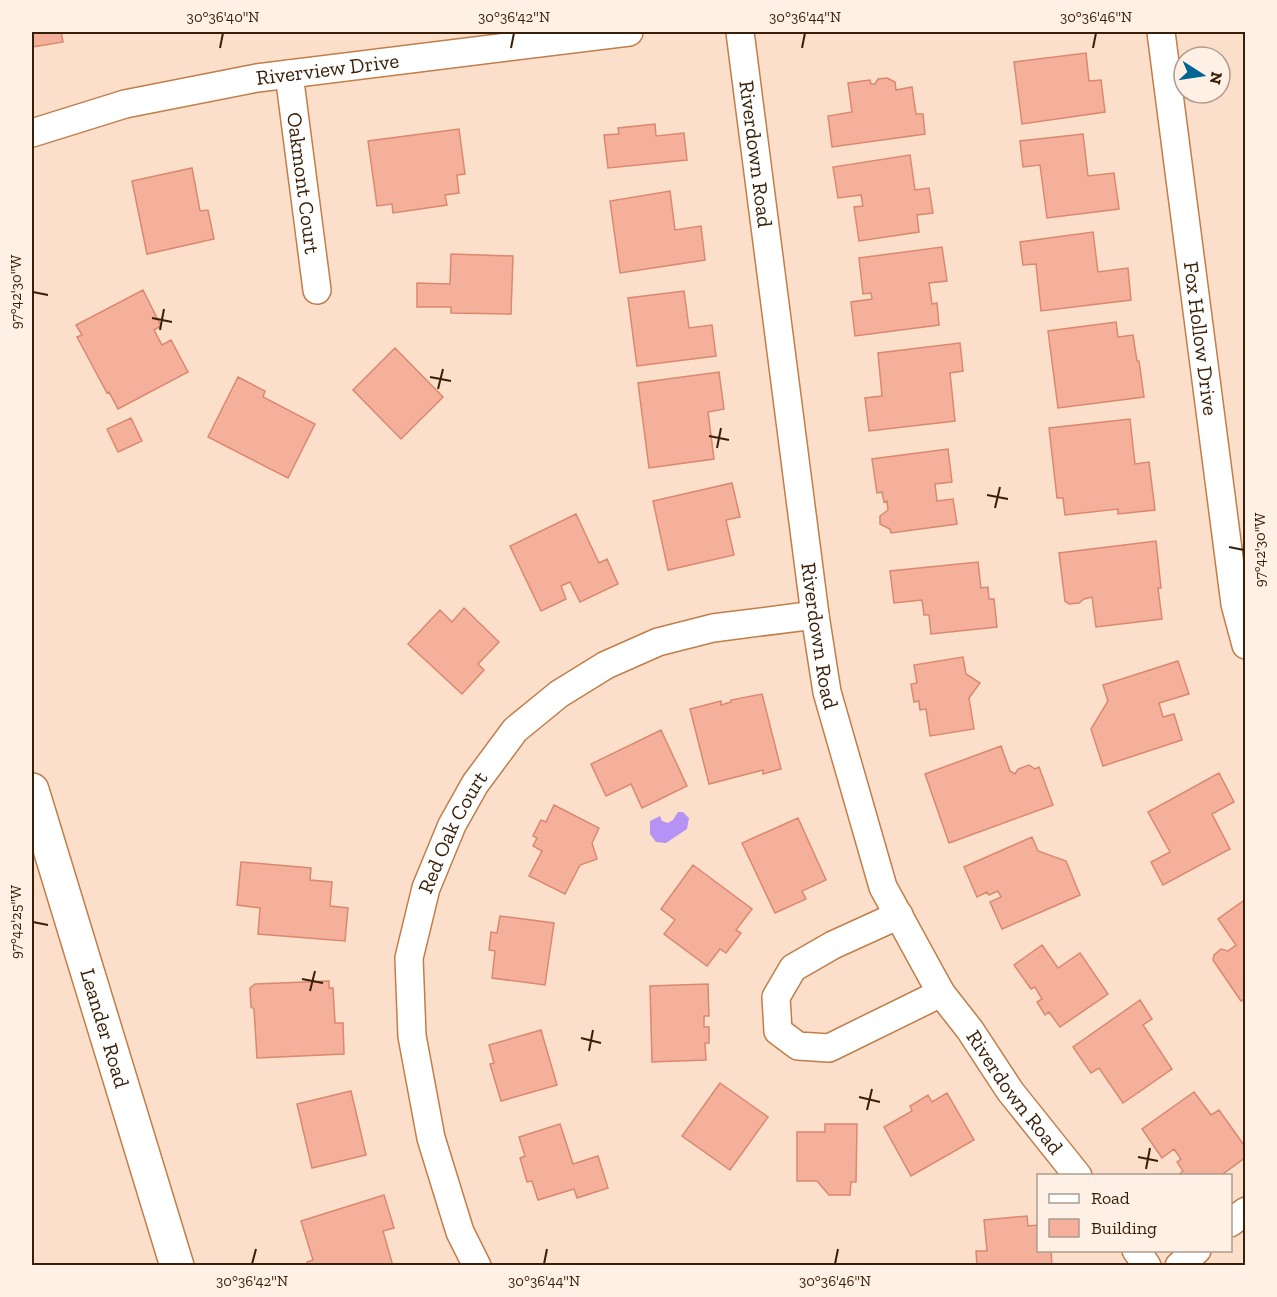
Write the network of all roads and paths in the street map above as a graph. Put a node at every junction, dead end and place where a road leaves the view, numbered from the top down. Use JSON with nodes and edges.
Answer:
{"nodes":[{"id":1,"x":629,"y":32,"type":"edge"},
{"id":2,"x":740,"y":32,"type":"edge"},
{"id":3,"x":1161,"y":32,"type":"edge"},
{"id":4,"x":289,"y":74,"type":"junction"},
{"id":5,"x":32,"y":132,"type":"edge"},
{"id":6,"x":317,"y":290,"type":"dead end"},
{"id":7,"x":815,"y":615,"type":"junction"},
{"id":8,"x":1245,"y":645,"type":"edge"},
{"id":9,"x":32,"y":790,"type":"edge"},
{"id":10,"x":899,"y":915,"type":"junction"},
{"id":11,"x":941,"y":993,"type":"junction"},
{"id":12,"x":1076,"y":1174,"type":"edge"},
{"id":13,"x":1245,"y":1211,"type":"edge"},
{"id":14,"x":1232,"y":1221,"type":"edge"},
{"id":15,"x":1137,"y":1252,"type":"edge"},
{"id":16,"x":1196,"y":1252,"type":"edge"},
{"id":17,"x":177,"y":1266,"type":"edge"},
{"id":18,"x":477,"y":1266,"type":"edge"},
{"id":19,"x":1147,"y":1266,"type":"edge"},
{"id":20,"x":1179,"y":1266,"type":"edge"}],
"edges":[{"from":1,"to":4,"type":"street","name":"Riverview Drive"},
{"from":2,"to":7,"type":"street","name":"Riverdown Road"},
{"from":3,"to":8,"type":"street","name":"Fox Hollow Drive"},
{"from":4,"to":5,"type":"street","name":"Riverview Drive"},
{"from":4,"to":6,"type":"street","name":"Oakmont Court"},
{"from":7,"to":10,"type":"street","name":"Riverdown Road"},
{"from":7,"to":18,"type":"street","name":"Red Oak Court"},
{"from":9,"to":17,"type":"main road","name":"Leander Road"},
{"from":10,"to":11,"type":"street","name":"Riverdown Road"},
{"from":10,"to":11,"type":"street"},
{"from":11,"to":12,"type":"street","name":"Riverdown Road"},
{"from":13,"to":14,"type":"street"},
{"from":15,"to":19,"type":"street"},
{"from":16,"to":20,"type":"street"}]}
